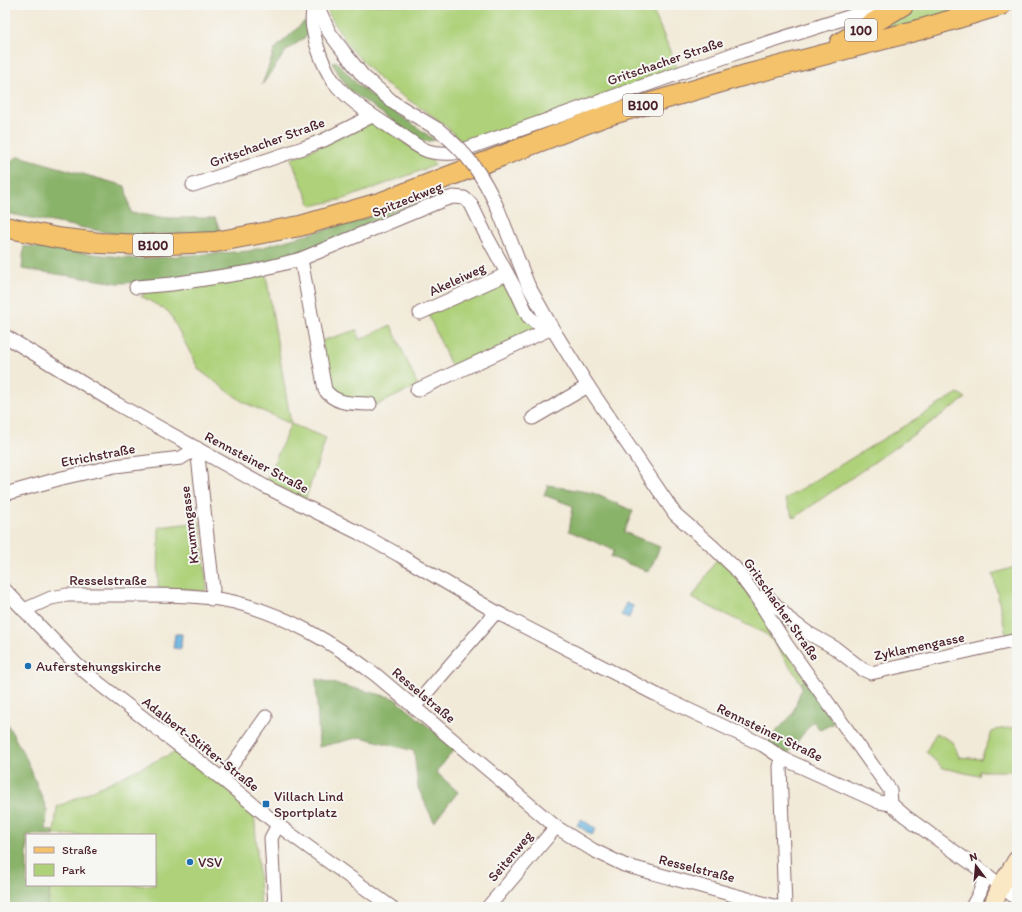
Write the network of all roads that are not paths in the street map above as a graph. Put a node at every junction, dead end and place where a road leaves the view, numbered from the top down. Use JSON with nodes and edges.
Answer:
{"nodes":[{"id":1,"x":313,"y":5,"type":"edge"},
{"id":2,"x":317,"y":5,"type":"edge"},
{"id":3,"x":880,"y":5,"type":"edge"},
{"id":4,"x":903,"y":5,"type":"edge"},
{"id":5,"x":1001,"y":5,"type":"edge"},
{"id":6,"x":819,"y":56,"type":"junction"},
{"id":7,"x":372,"y":116,"type":"junction"},
{"id":8,"x":193,"y":185,"type":"dead end"},
{"id":9,"x":5,"y":227,"type":"edge"},
{"id":10,"x":301,"y":259,"type":"junction"},
{"id":11,"x":506,"y":274,"type":"junction"},
{"id":12,"x":136,"y":287,"type":"dead end"},
{"id":13,"x":420,"y":313,"type":"dead end"},
{"id":14,"x":552,"y":328,"type":"junction"},
{"id":15,"x":5,"y":336,"type":"edge"},
{"id":16,"x":588,"y":386,"type":"junction"},
{"id":17,"x":417,"y":390,"type":"dead end"},
{"id":18,"x":370,"y":404,"type":"dead end"},
{"id":19,"x":533,"y":418,"type":"dead end"},
{"id":20,"x":197,"y":448,"type":"junction"},
{"id":21,"x":5,"y":494,"type":"edge"},
{"id":22,"x":5,"y":590,"type":"edge"},
{"id":23,"x":757,"y":598,"type":"junction"},
{"id":24,"x":211,"y":599,"type":"junction"},
{"id":25,"x":24,"y":610,"type":"junction"},
{"id":26,"x":496,"y":612,"type":"junction"},
{"id":27,"x":1017,"y":640,"type":"edge"},
{"id":28,"x":414,"y":707,"type":"junction"},
{"id":29,"x":266,"y":717,"type":"dead end"},
{"id":30,"x":782,"y":758,"type":"junction"},
{"id":31,"x":222,"y":779,"type":"junction"},
{"id":32,"x":891,"y":804,"type":"junction"},
{"id":33,"x":278,"y":825,"type":"junction"},
{"id":34,"x":556,"y":826,"type":"junction"},
{"id":35,"x":1017,"y":860,"type":"edge"},
{"id":36,"x":986,"y":874,"type":"junction"},
{"id":37,"x":1002,"y":886,"type":"junction"},
{"id":38,"x":1017,"y":899,"type":"edge"},
{"id":39,"x":275,"y":907,"type":"edge"},
{"id":40,"x":391,"y":907,"type":"edge"},
{"id":41,"x":488,"y":907,"type":"edge"},
{"id":42,"x":778,"y":907,"type":"edge"},
{"id":43,"x":785,"y":907,"type":"edge"},
{"id":44,"x":972,"y":907,"type":"edge"},
{"id":45,"x":992,"y":907,"type":"edge"}],
"edges":[{"from":1,"to":7,"type":"street","name":"Gritschacher Straße"},
{"from":2,"to":14,"type":"street","name":"Gritschacher Straße","bridge":true},
{"from":3,"to":7,"type":"street","name":"Gritschacher Straße"},
{"from":4,"to":6,"type":"main road","number":"100"},
{"from":5,"to":6,"type":"main road","number":"B100"},
{"from":6,"to":9,"type":"main road","number":"B100"},
{"from":7,"to":8,"type":"street","name":"Gritschacher Straße"},
{"from":10,"to":11,"type":"street","name":"Spitzeckweg"},
{"from":10,"to":12,"type":"street","name":"Spitzeckweg"},
{"from":10,"to":18,"type":"street"},
{"from":11,"to":13,"type":"street","name":"Akeleiweg"},
{"from":11,"to":14,"type":"street","name":"Spitzeckweg"},
{"from":14,"to":16,"type":"street","name":"Gritschacher Straße"},
{"from":14,"to":17,"type":"street"},
{"from":15,"to":20,"type":"street","name":"Rennsteiner Straße"},
{"from":16,"to":19,"type":"street"},
{"from":16,"to":23,"type":"street","name":"Gritschacher Straße"},
{"from":20,"to":21,"type":"street","name":"Etrichstraße"},
{"from":20,"to":24,"type":"street","name":"Krummgasse"},
{"from":20,"to":26,"type":"street","name":"Rennsteiner Straße"},
{"from":22,"to":25,"type":"street","name":"Adalbert-Stifter-Straße"},
{"from":23,"to":27,"type":"street","name":"Zyklamengasse"},
{"from":23,"to":32,"type":"street","name":"Gritschacher Straße"},
{"from":24,"to":25,"type":"street","name":"Resselstraße"},
{"from":24,"to":28,"type":"street","name":"Resselstraße"},
{"from":25,"to":31,"type":"street","name":"Adalbert-Stifter-Straße"},
{"from":26,"to":28,"type":"street"},
{"from":26,"to":30,"type":"street","name":"Rennsteiner Straße"},
{"from":28,"to":34,"type":"street","name":"Resselstraße"},
{"from":29,"to":31,"type":"street"},
{"from":30,"to":32,"type":"street","name":"Rennsteiner Straße"},
{"from":30,"to":43,"type":"street"},
{"from":31,"to":33,"type":"street","name":"Adalbert-Stifter-Straße"},
{"from":32,"to":36,"type":"street","name":"Rennsteiner Straße"},
{"from":33,"to":39,"type":"street"},
{"from":33,"to":40,"type":"street","name":"Adalbert-Stifter-Straße"},
{"from":34,"to":41,"type":"street","name":"Seitenweg"},
{"from":34,"to":42,"type":"street","name":"Resselstraße"},
{"from":35,"to":37,"type":"main road"},
{"from":36,"to":37,"type":"street","name":"Rennsteiner Straße"},
{"from":36,"to":44,"type":"street"},
{"from":37,"to":38,"type":"street","name":"Rennsteiner Straße"},
{"from":37,"to":45,"type":"main road"}]}
